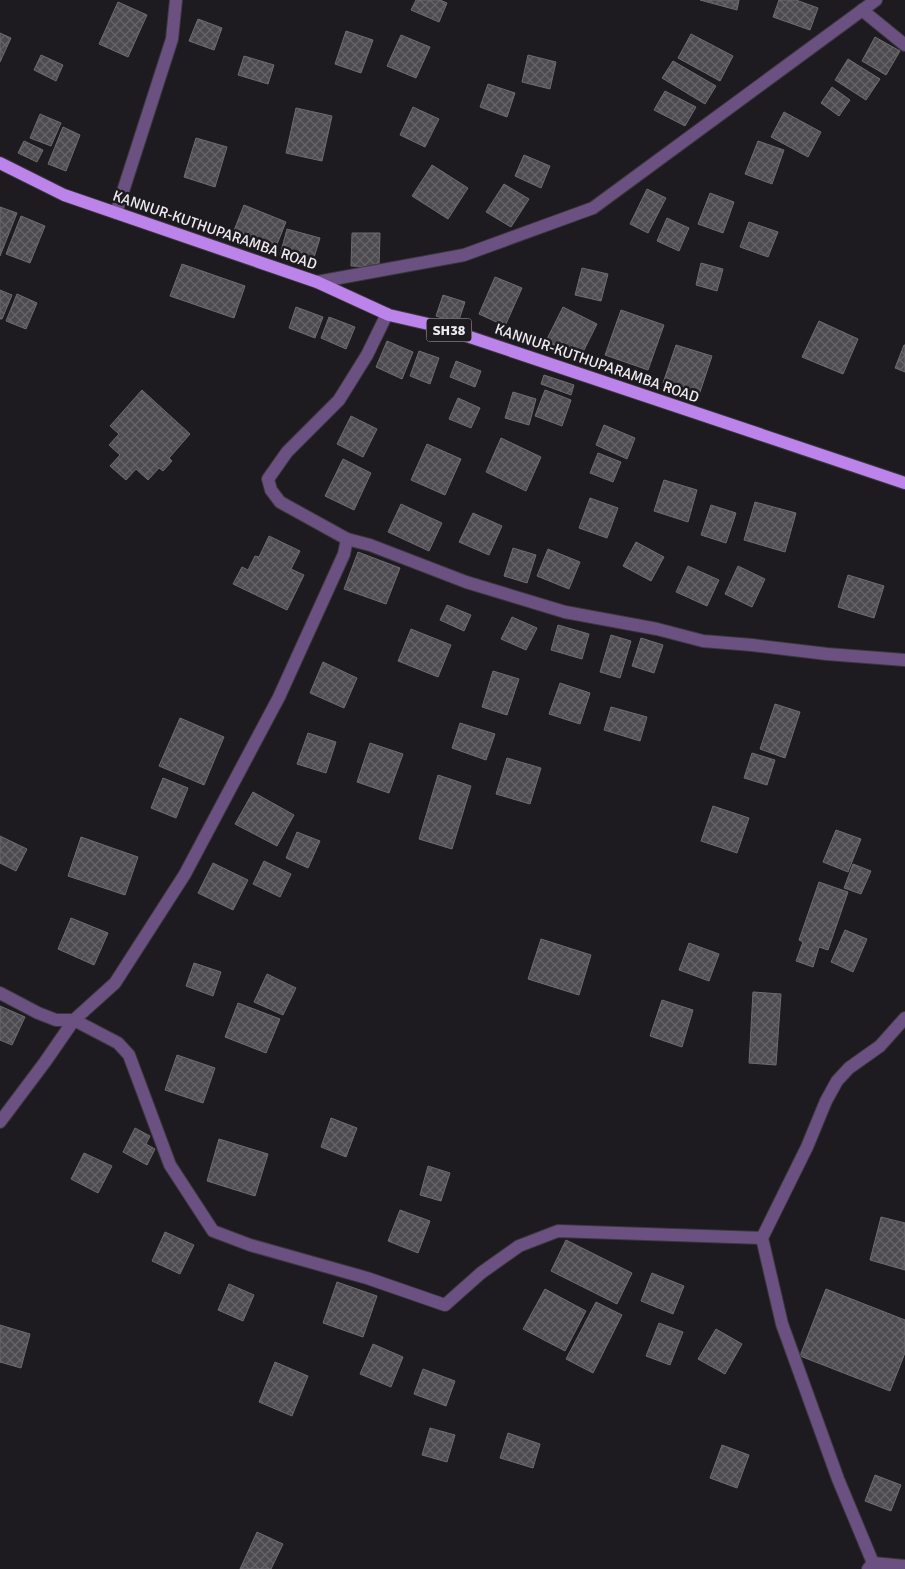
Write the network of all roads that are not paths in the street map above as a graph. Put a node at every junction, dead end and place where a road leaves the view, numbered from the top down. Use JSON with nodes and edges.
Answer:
{"nodes":[{"id":1,"x":176,"y":0,"type":"edge"},
{"id":2,"x":876,"y":0,"type":"edge"},
{"id":3,"x":862,"y":10,"type":"junction"},
{"id":4,"x":905,"y":45,"type":"edge"},
{"id":5,"x":0,"y":163,"type":"edge"},
{"id":6,"x":116,"y":213,"type":"junction"},
{"id":7,"x":317,"y":282,"type":"junction"},
{"id":8,"x":387,"y":314,"type":"junction"},
{"id":9,"x":905,"y":483,"type":"edge"},
{"id":10,"x":347,"y":538,"type":"junction"},
{"id":11,"x":905,"y":660,"type":"edge"},
{"id":12,"x":0,"y":993,"type":"edge"},
{"id":13,"x":905,"y":1018,"type":"edge"},
{"id":14,"x":74,"y":1020,"type":"junction"},
{"id":15,"x":0,"y":1122,"type":"edge"},
{"id":16,"x":762,"y":1238,"type":"junction"},
{"id":17,"x":870,"y":1566,"type":"edge"},
{"id":18,"x":905,"y":1566,"type":"edge"}],
"edges":[{"from":1,"to":6,"type":"street"},
{"from":2,"to":3,"type":"street"},
{"from":3,"to":4,"type":"street"},
{"from":3,"to":7,"type":"street"},
{"from":5,"to":6,"type":"main road","name":"KANNUR-KUTHUPARAMBA ROAD","number":"SH38"},
{"from":6,"to":7,"type":"main road","name":"KANNUR-KUTHUPARAMBA ROAD","number":"SH38"},
{"from":7,"to":8,"type":"main road","name":"KANNUR-KUTHUPARAMBA ROAD","number":"SH38"},
{"from":8,"to":9,"type":"main road","name":"KANNUR-KUTHUPARAMBA ROAD","number":"SH38"},
{"from":8,"to":10,"type":"street"},
{"from":10,"to":11,"type":"street"},
{"from":10,"to":14,"type":"street"},
{"from":12,"to":14,"type":"street"},
{"from":13,"to":16,"type":"street"},
{"from":14,"to":15,"type":"street"},
{"from":14,"to":16,"type":"street"},
{"from":16,"to":17,"type":"street"},
{"from":17,"to":18,"type":"street"}]}
